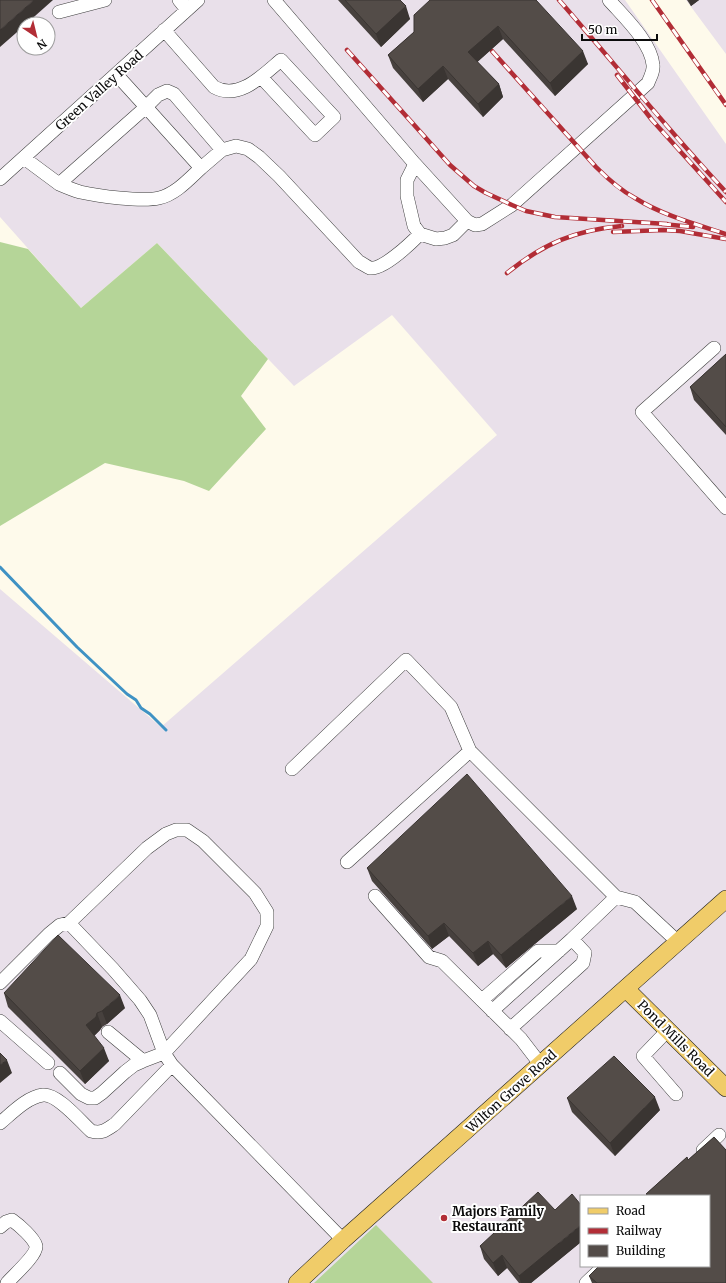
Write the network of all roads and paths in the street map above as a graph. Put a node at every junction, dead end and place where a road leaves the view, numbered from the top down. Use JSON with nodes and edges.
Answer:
{"nodes":[{"id":1,"x":105,"y":0,"type":"edge"},
{"id":2,"x":198,"y":0,"type":"edge"},
{"id":3,"x":274,"y":0,"type":"edge"},
{"id":4,"x":609,"y":0,"type":"edge"},
{"id":5,"x":183,"y":5,"type":"edge"},
{"id":6,"x":59,"y":12,"type":"dead end"},
{"id":7,"x":164,"y":30,"type":"junction"},
{"id":8,"x":116,"y":74,"type":"junction"},
{"id":9,"x":261,"y":77,"type":"junction"},
{"id":10,"x":146,"y":107,"type":"junction"},
{"id":11,"x":222,"y":150,"type":"junction"},
{"id":12,"x":24,"y":158,"type":"junction"},
{"id":13,"x":414,"y":164,"type":"junction"},
{"id":14,"x":201,"y":168,"type":"junction"},
{"id":15,"x":0,"y":179,"type":"edge"},
{"id":16,"x":59,"y":184,"type":"junction"},
{"id":17,"x":467,"y":221,"type":"junction"},
{"id":18,"x":420,"y":234,"type":"junction"},
{"id":19,"x":714,"y":348,"type":"dead end"},
{"id":20,"x":726,"y":508,"type":"edge"},
{"id":21,"x":470,"y":750,"type":"junction"},
{"id":22,"x":292,"y":768,"type":"dead end"},
{"id":23,"x":347,"y":862,"type":"dead end"},
{"id":24,"x":375,"y":896,"type":"dead end"},
{"id":25,"x":616,"y":897,"type":"junction"},
{"id":26,"x":726,"y":899,"type":"edge"},
{"id":27,"x":69,"y":923,"type":"junction"},
{"id":28,"x":572,"y":940,"type":"junction"},
{"id":29,"x":678,"y":942,"type":"junction"},
{"id":30,"x":559,"y":951,"type":"junction"},
{"id":31,"x":0,"y":982,"type":"edge"},
{"id":32,"x":626,"y":989,"type":"junction"},
{"id":33,"x":482,"y":1000,"type":"junction"},
{"id":34,"x":492,"y":1011,"type":"junction"},
{"id":35,"x":0,"y":1021,"type":"edge"},
{"id":36,"x":510,"y":1029,"type":"junction"},
{"id":37,"x":668,"y":1030,"type":"junction"},
{"id":38,"x":108,"y":1032,"type":"dead end"},
{"id":39,"x":164,"y":1053,"type":"junction"},
{"id":40,"x":143,"y":1061,"type":"junction"},
{"id":41,"x":48,"y":1063,"type":"dead end"},
{"id":42,"x":172,"y":1065,"type":"junction"},
{"id":43,"x":541,"y":1065,"type":"junction"},
{"id":44,"x":60,"y":1073,"type":"dead end"},
{"id":45,"x":726,"y":1088,"type":"edge"},
{"id":46,"x":676,"y":1094,"type":"dead end"},
{"id":47,"x":0,"y":1123,"type":"edge"},
{"id":48,"x":724,"y":1135,"type":"edge"},
{"id":49,"x":691,"y":1160,"type":"edge"},
{"id":50,"x":0,"y":1227,"type":"edge"},
{"id":51,"x":343,"y":1240,"type":"junction"},
{"id":52,"x":603,"y":1267,"type":"edge"},
{"id":53,"x":6,"y":1283,"type":"edge"},
{"id":54,"x":297,"y":1283,"type":"edge"},
{"id":55,"x":586,"y":1283,"type":"edge"}],
"edges":[{"from":1,"to":6,"type":"street"},
{"from":2,"to":5,"type":"street","name":"Green Valley Road"},
{"from":3,"to":13,"type":"street"},
{"from":4,"to":17,"type":"street"},
{"from":5,"to":7,"type":"street","name":"Green Valley Road"},
{"from":7,"to":8,"type":"street","name":"Green Valley Road"},
{"from":7,"to":9,"type":"street"},
{"from":8,"to":10,"type":"street"},
{"from":8,"to":12,"type":"street","name":"Green Valley Road"},
{"from":9,"to":9,"type":"street"},
{"from":10,"to":11,"type":"street"},
{"from":10,"to":14,"type":"street"},
{"from":10,"to":16,"type":"street"},
{"from":11,"to":14,"type":"street"},
{"from":11,"to":18,"type":"street"},
{"from":12,"to":15,"type":"street","name":"Green Valley Road"},
{"from":12,"to":16,"type":"street"},
{"from":13,"to":17,"type":"street"},
{"from":13,"to":18,"type":"street"},
{"from":14,"to":16,"type":"street"},
{"from":17,"to":18,"type":"street"},
{"from":19,"to":20,"type":"street"},
{"from":21,"to":22,"type":"street"},
{"from":21,"to":23,"type":"street"},
{"from":21,"to":25,"type":"street"},
{"from":24,"to":33,"type":"street"},
{"from":25,"to":28,"type":"street"},
{"from":25,"to":29,"type":"street"},
{"from":26,"to":29,"type":"main road","name":"Wilton Grove Road"},
{"from":27,"to":31,"type":"street"},
{"from":27,"to":39,"type":"street"},
{"from":27,"to":39,"type":"street"},
{"from":28,"to":30,"type":"street"},
{"from":28,"to":36,"type":"street"},
{"from":29,"to":32,"type":"main road","name":"Wilton Grove Road"},
{"from":30,"to":33,"type":"street"},
{"from":30,"to":34,"type":"street"},
{"from":32,"to":37,"type":"main road","name":"Pond Mills Road"},
{"from":32,"to":43,"type":"main road","name":"Wilton Grove Road"},
{"from":33,"to":34,"type":"street"},
{"from":34,"to":36,"type":"street"},
{"from":35,"to":41,"type":"street"},
{"from":36,"to":43,"type":"street"},
{"from":37,"to":45,"type":"main road","name":"Pond Mills Road"},
{"from":37,"to":46,"type":"street"},
{"from":38,"to":40,"type":"street"},
{"from":39,"to":40,"type":"street"},
{"from":39,"to":42,"type":"street"},
{"from":40,"to":44,"type":"street"},
{"from":42,"to":47,"type":"street"},
{"from":42,"to":51,"type":"street"},
{"from":43,"to":51,"type":"main road","name":"Wilton Grove Road"},
{"from":48,"to":49,"type":"street"},
{"from":50,"to":53,"type":"street"},
{"from":51,"to":54,"type":"main road","name":"Wilton Grove Road"},
{"from":52,"to":55,"type":"street"}]}
